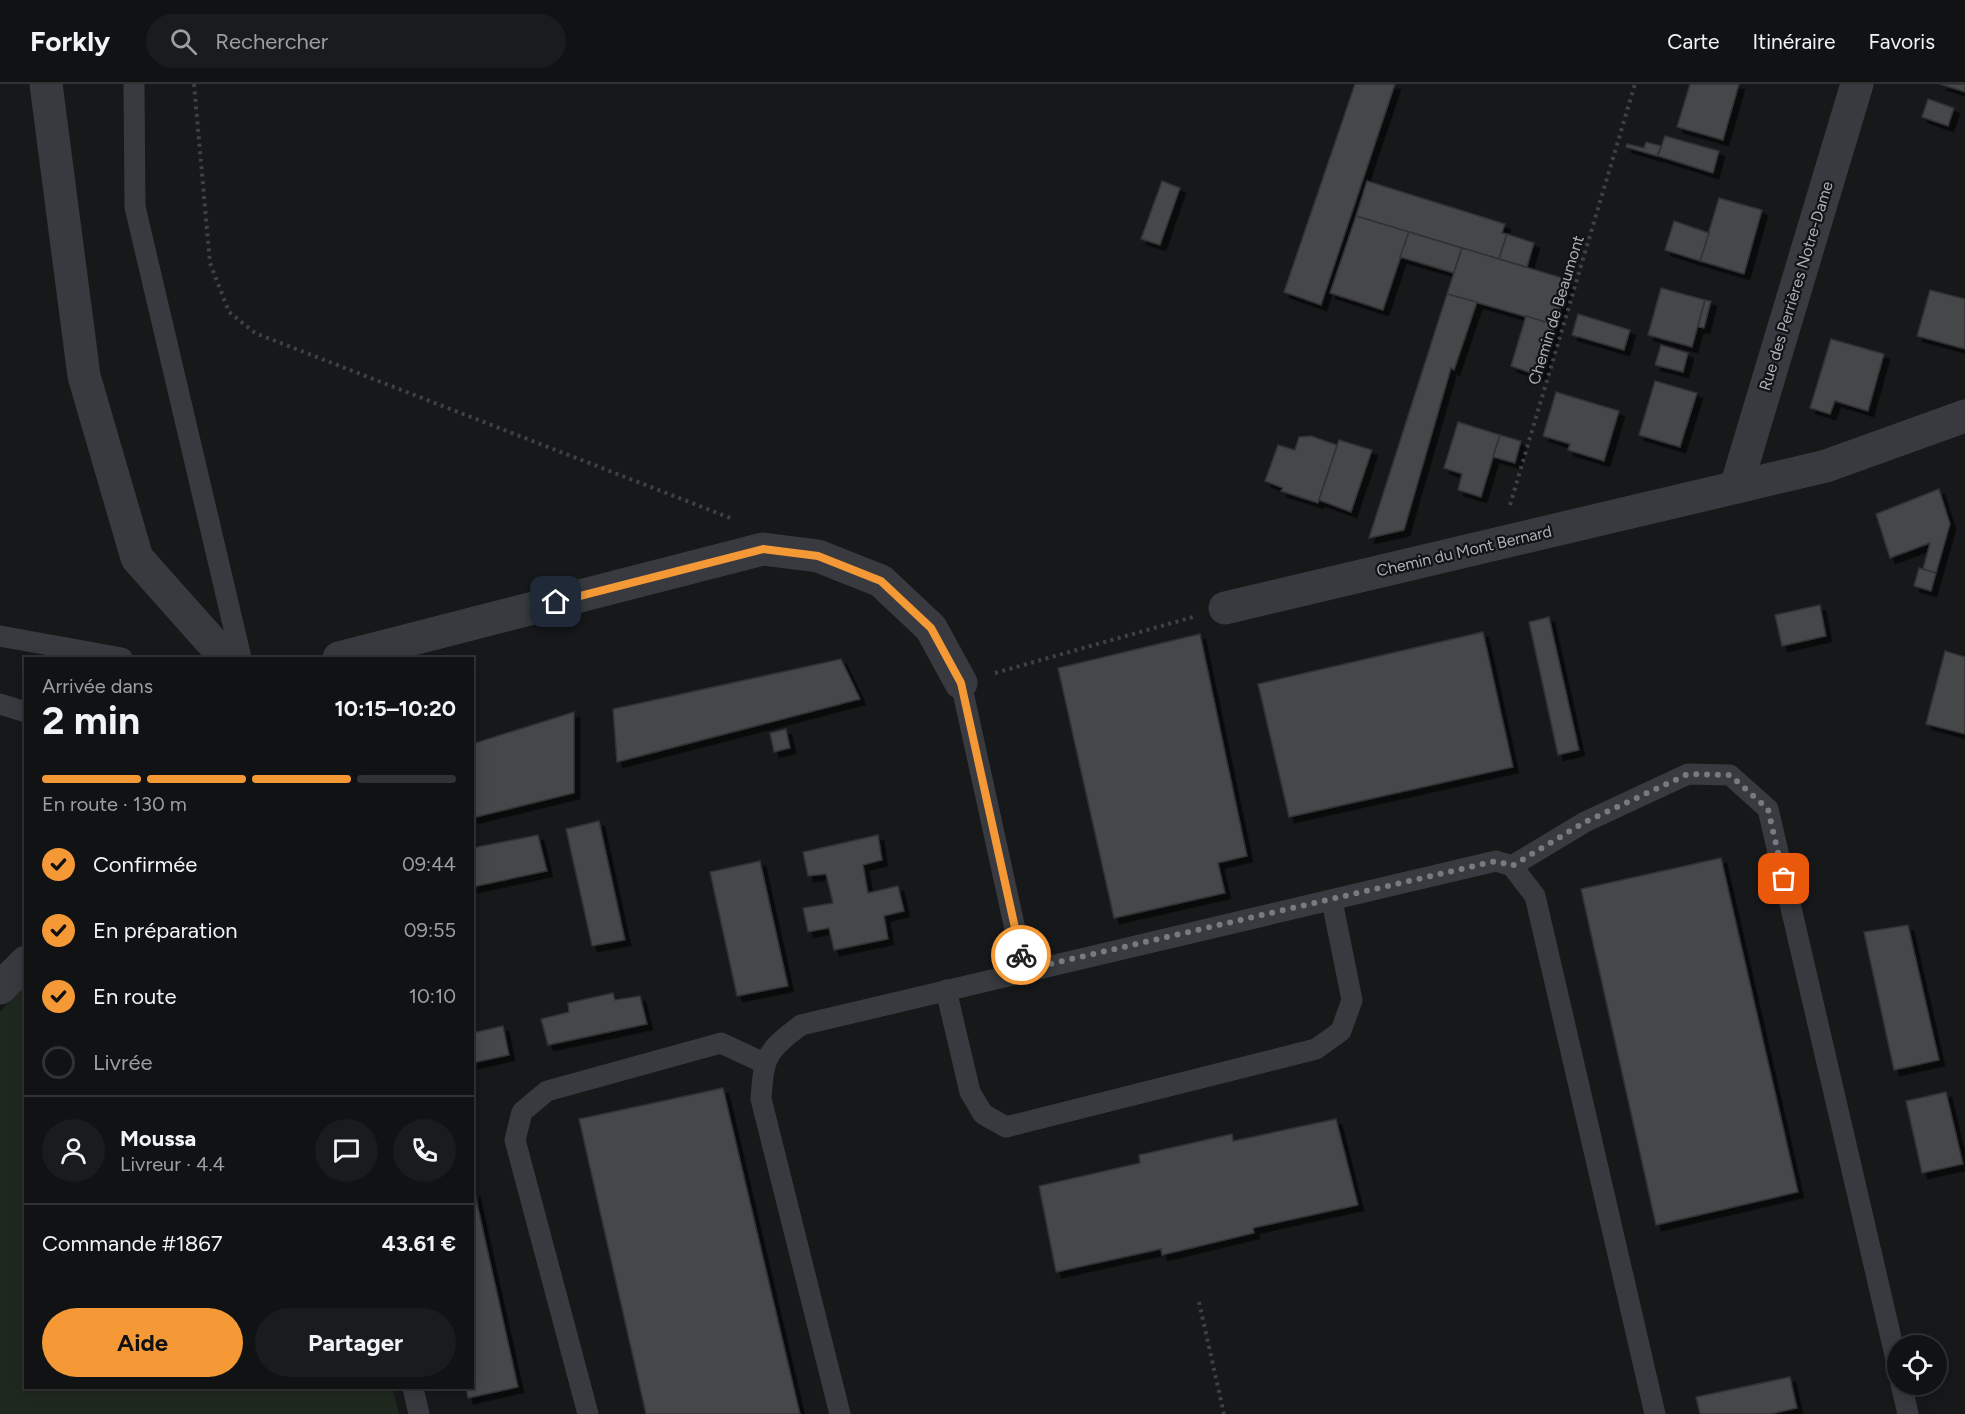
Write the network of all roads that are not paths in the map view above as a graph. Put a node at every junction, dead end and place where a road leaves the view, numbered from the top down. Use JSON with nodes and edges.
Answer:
{"nodes":[{"id":1,"x":46,"y":84,"type":"edge"},
{"id":2,"x":135,"y":84,"type":"edge"},
{"id":3,"x":1857,"y":84,"type":"edge"},
{"id":4,"x":1965,"y":416,"type":"edge"},
{"id":5,"x":1736,"y":487,"type":"junction"},
{"id":6,"x":1225,"y":608,"type":"road end"},
{"id":7,"x":0,"y":636,"type":"edge"},
{"id":8,"x":116,"y":657,"type":"edge"},
{"id":9,"x":225,"y":657,"type":"edge"},
{"id":10,"x":241,"y":657,"type":"edge"},
{"id":11,"x":343,"y":657,"type":"edge"},
{"id":12,"x":961,"y":683,"type":"joint"},
{"id":13,"x":0,"y":704,"type":"edge"},
{"id":14,"x":24,"y":711,"type":"edge"},
{"id":15,"x":1512,"y":866,"type":"junction"},
{"id":16,"x":1332,"y":901,"type":"junction"},
{"id":17,"x":24,"y":964,"type":"edge"},
{"id":18,"x":1024,"y":970,"type":"junction"},
{"id":19,"x":0,"y":988,"type":"edge"},
{"id":20,"x":946,"y":990,"type":"junction"},
{"id":21,"x":764,"y":1063,"type":"junction"},
{"id":22,"x":1890,"y":1335,"type":"edge"},
{"id":23,"x":413,"y":1389,"type":"edge"},
{"id":24,"x":1904,"y":1395,"type":"edge"},
{"id":25,"x":419,"y":1414,"type":"edge"},
{"id":26,"x":588,"y":1414,"type":"edge"},
{"id":27,"x":840,"y":1414,"type":"edge"},
{"id":28,"x":1655,"y":1414,"type":"edge"},
{"id":29,"x":1908,"y":1414,"type":"edge"}],
"edges":[{"from":1,"to":9,"type":"street"},
{"from":2,"to":10,"type":"lane"},
{"from":3,"to":5,"type":"street","name":"Rue des Perrières Notre-Dame"},
{"from":4,"to":5,"type":"street","name":"Chemin du Mont Bernard"},
{"from":5,"to":6,"type":"street","name":"Chemin du Mont Bernard"},
{"from":7,"to":8,"type":"lane"},
{"from":11,"to":12,"type":"street"},
{"from":12,"to":18,"type":"lane"},
{"from":13,"to":14,"type":"lane"},
{"from":15,"to":16,"type":"lane"},
{"from":15,"to":22,"type":"lane"},
{"from":15,"to":28,"type":"lane"},
{"from":16,"to":18,"type":"lane"},
{"from":16,"to":20,"type":"lane"},
{"from":17,"to":19,"type":"street"},
{"from":18,"to":20,"type":"lane"},
{"from":20,"to":21,"type":"lane"},
{"from":21,"to":26,"type":"lane"},
{"from":21,"to":27,"type":"lane"},
{"from":23,"to":25,"type":"lane"},
{"from":24,"to":29,"type":"lane"}]}
